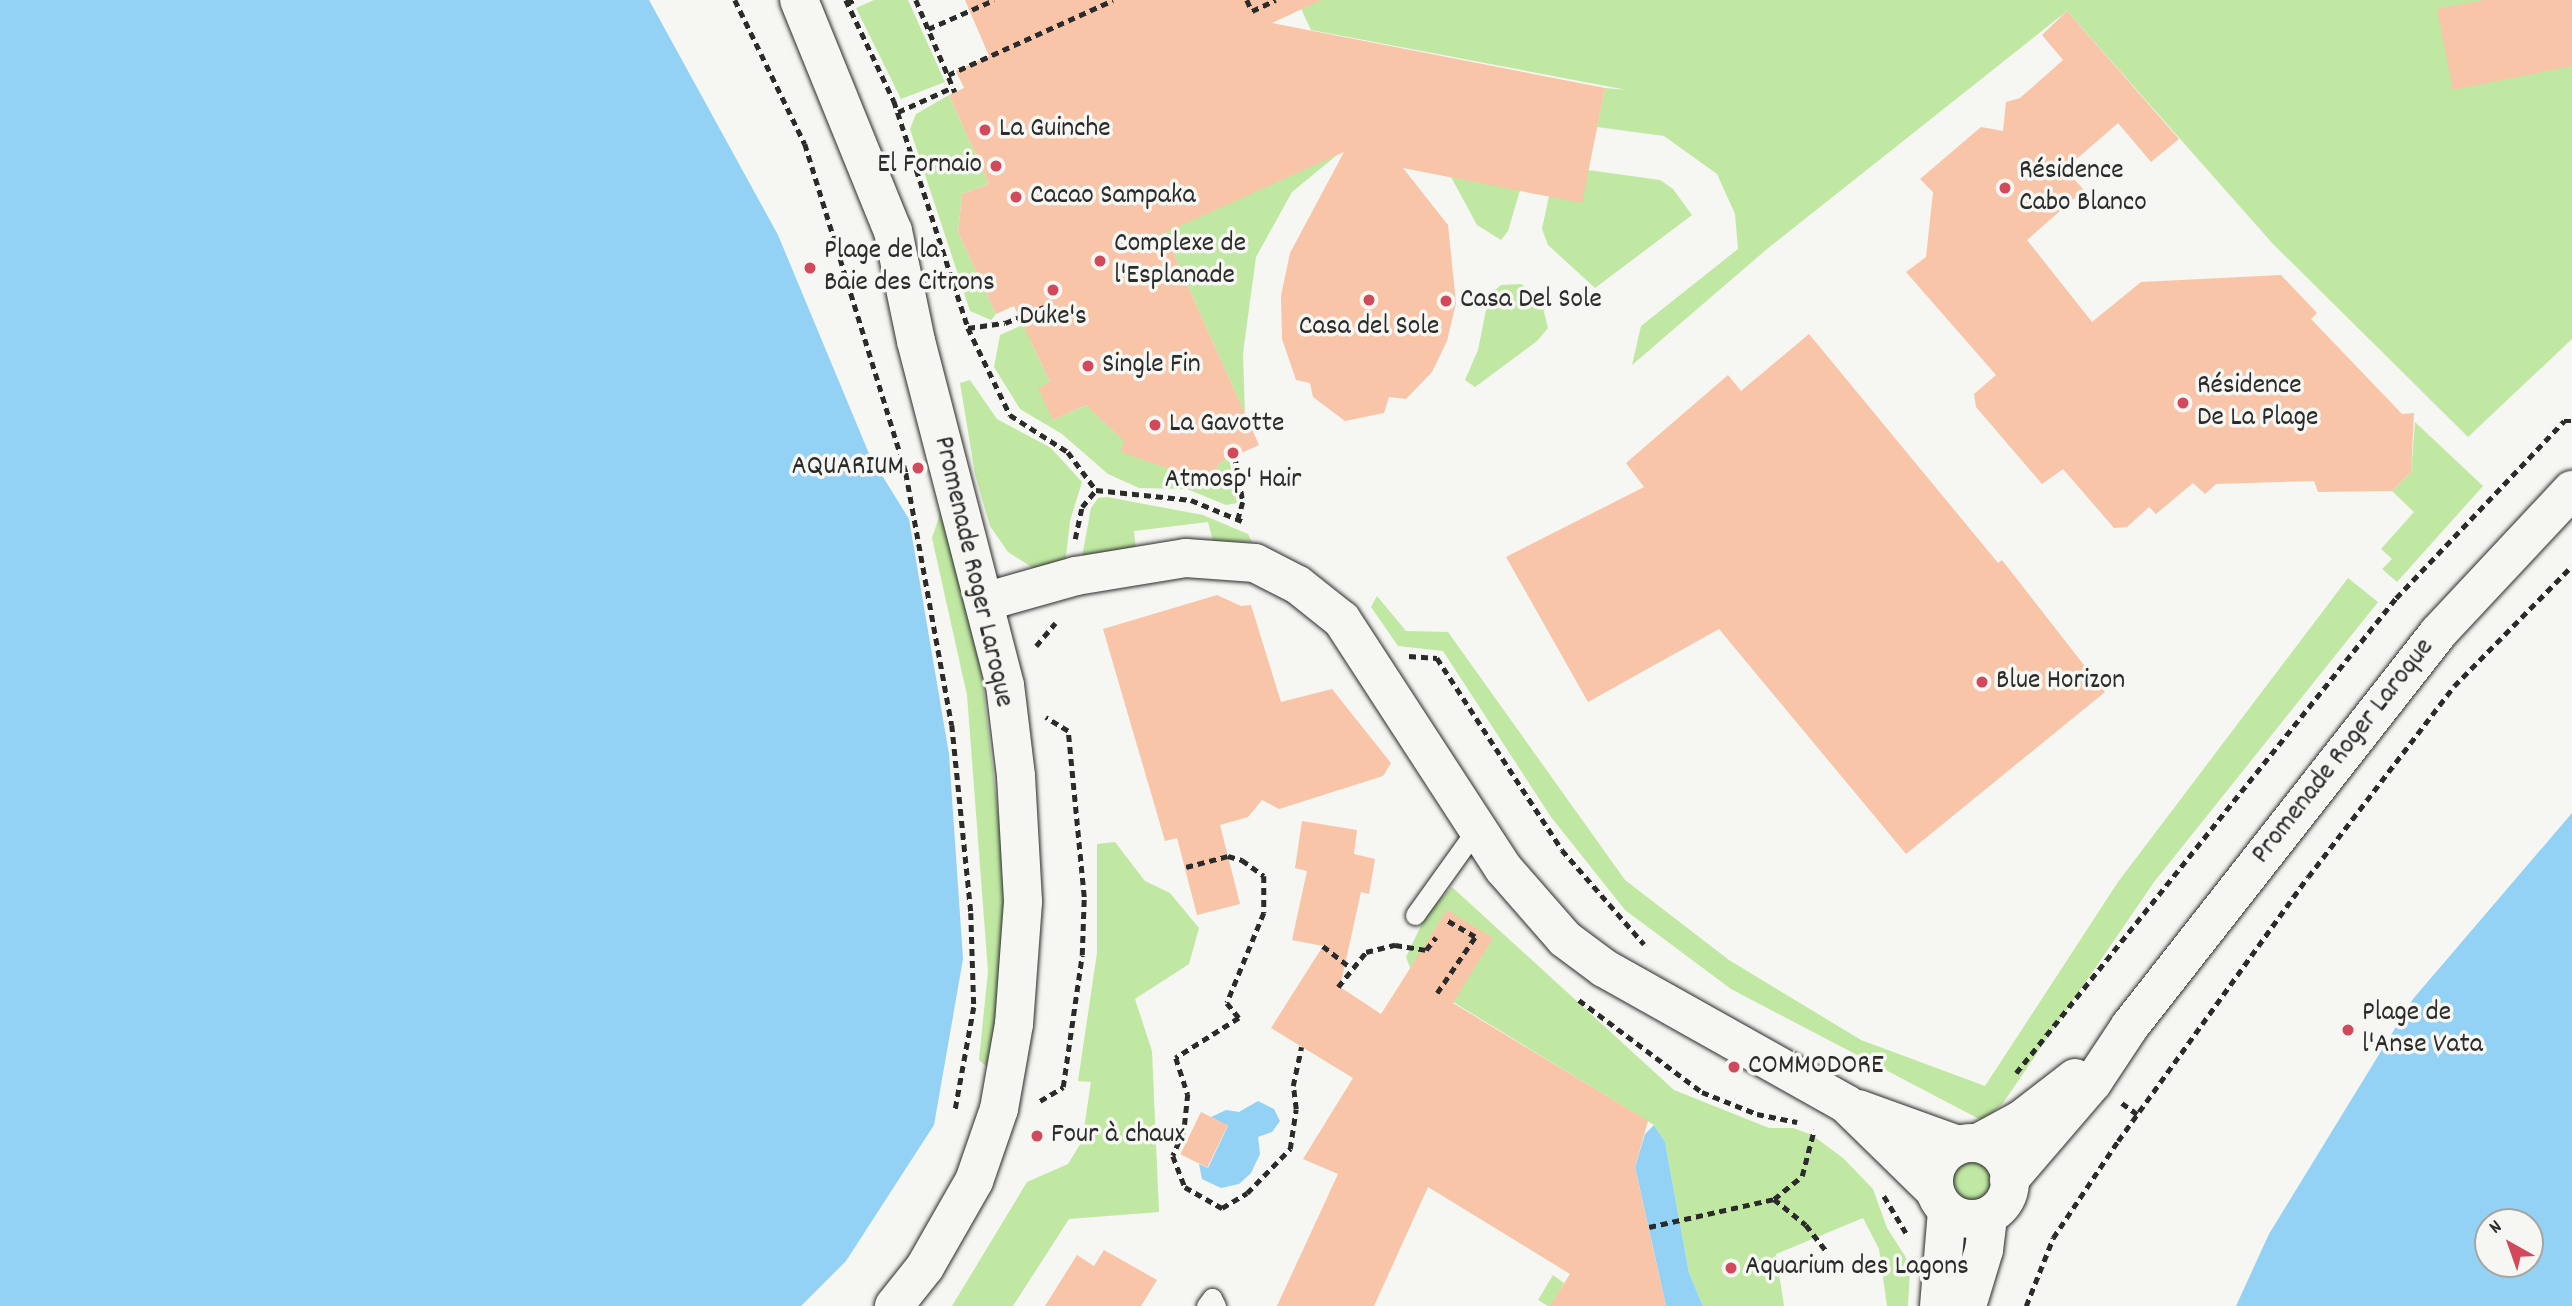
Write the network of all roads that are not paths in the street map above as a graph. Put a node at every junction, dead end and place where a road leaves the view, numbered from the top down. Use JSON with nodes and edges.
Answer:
{"nodes":[{"id":1,"x":799,"y":0,"type":"edge"},
{"id":2,"x":2572,"y":490,"type":"edge"},
{"id":3,"x":984,"y":602,"type":"junction"},
{"id":4,"x":1478,"y":827,"type":"junction"},
{"id":5,"x":1415,"y":915,"type":"dead end"},
{"id":6,"x":2130,"y":1026,"type":"junction"},
{"id":7,"x":1835,"y":1119,"type":"junction"},
{"id":8,"x":1968,"y":1144,"type":"junction"},
{"id":9,"x":2009,"y":1180,"type":"junction"},
{"id":10,"x":1941,"y":1201,"type":"junction"},
{"id":11,"x":1988,"y":1216,"type":"junction"},
{"id":12,"x":894,"y":1306,"type":"edge"},
{"id":13,"x":1939,"y":1306,"type":"edge"},
{"id":14,"x":1966,"y":1306,"type":"edge"}],
"edges":[{"from":1,"to":3,"type":"main road","name":"Promenade Roger Laroque"},
{"from":2,"to":6,"type":"main road","name":"Promenade Roger Laroque"},
{"from":3,"to":4,"type":"main road"},
{"from":3,"to":12,"type":"main road","name":"Promenade Roger Laroque"},
{"from":4,"to":5,"type":"lane"},
{"from":4,"to":7,"type":"main road"},
{"from":6,"to":8,"type":"main road","name":"Promenade Roger Laroque"},
{"from":6,"to":9,"type":"main road","name":"Promenade Roger Laroque"},
{"from":7,"to":8,"type":"main road"},
{"from":7,"to":10,"type":"main road"},
{"from":8,"to":9,"type":"main road"},
{"from":8,"to":10,"type":"main road"},
{"from":9,"to":11,"type":"main road"},
{"from":10,"to":11,"type":"main road"},
{"from":10,"to":13,"type":"main road"},
{"from":11,"to":14,"type":"main road"}]}
